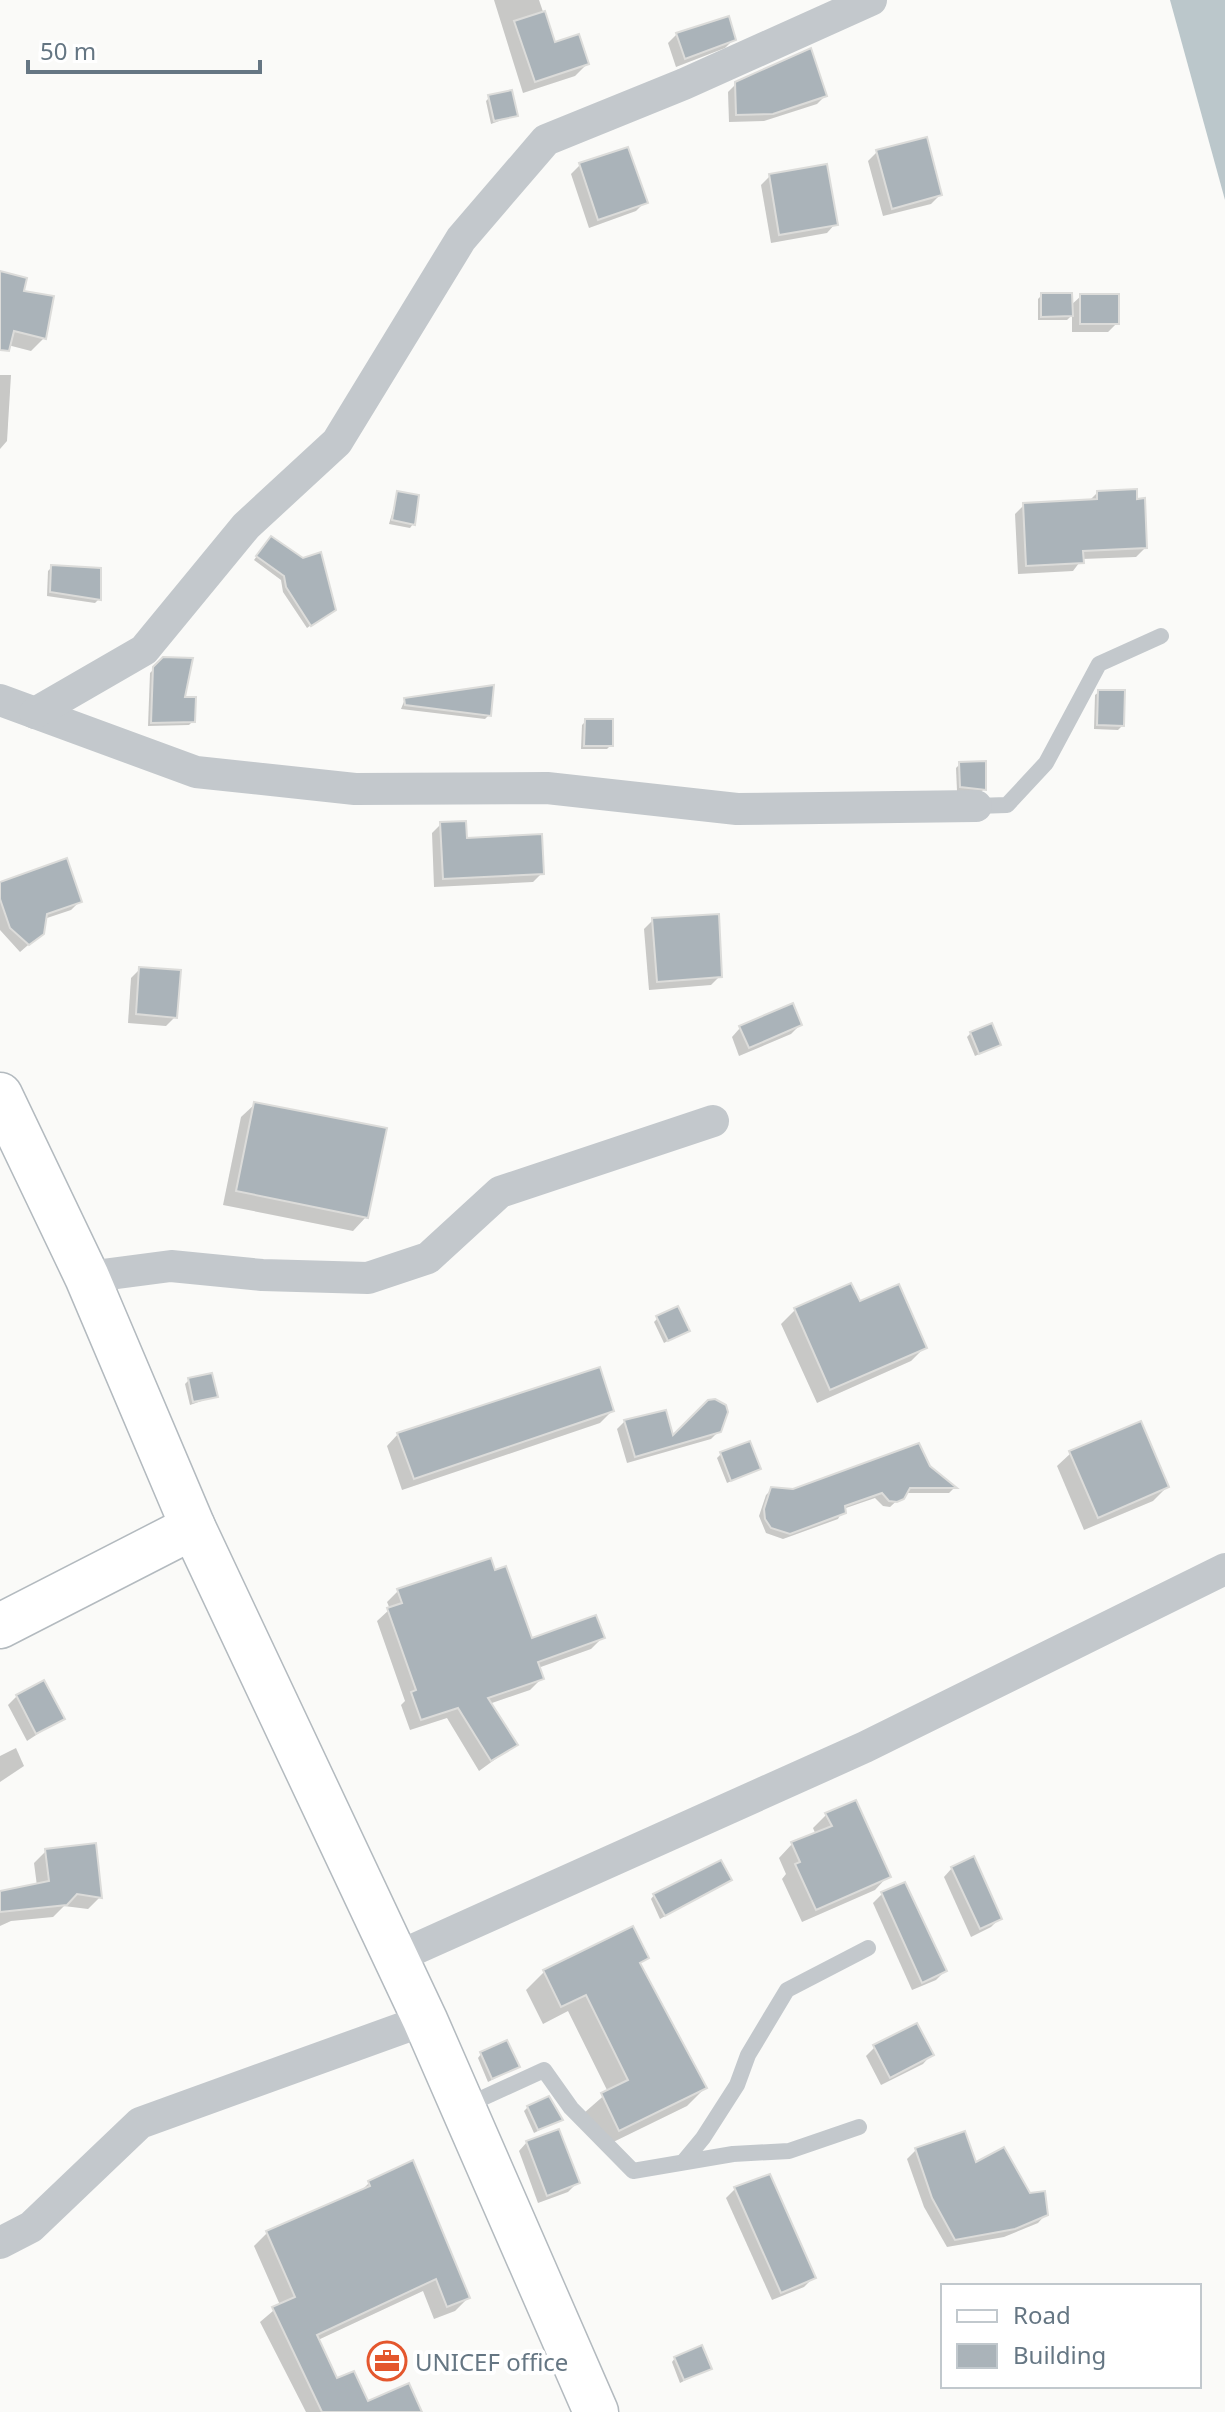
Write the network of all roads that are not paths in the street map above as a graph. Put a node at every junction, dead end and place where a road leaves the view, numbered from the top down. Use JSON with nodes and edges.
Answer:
{"nodes":[{"id":1,"x":871,"y":0,"type":"edge"},
{"id":2,"x":1161,"y":636,"type":"dead end"},
{"id":3,"x":0,"y":700,"type":"edge"},
{"id":4,"x":35,"y":713,"type":"junction"},
{"id":5,"x":976,"y":806,"type":"joint"},
{"id":6,"x":0,"y":1095,"type":"edge"},
{"id":7,"x":713,"y":1121,"type":"dead end"},
{"id":8,"x":87,"y":1277,"type":"junction"},
{"id":9,"x":193,"y":1527,"type":"junction"},
{"id":10,"x":1225,"y":1569,"type":"edge"},
{"id":11,"x":0,"y":1626,"type":"edge"},
{"id":12,"x":868,"y":1948,"type":"dead end"},
{"id":13,"x":395,"y":1958,"type":"junction"},
{"id":14,"x":425,"y":2020,"type":"junction"},
{"id":15,"x":461,"y":2107,"type":"junction"},
{"id":16,"x":859,"y":2127,"type":"dead end"},
{"id":17,"x":684,"y":2161,"type":"junction"},
{"id":18,"x":0,"y":2243,"type":"edge"},
{"id":19,"x":596,"y":2412,"type":"edge"}],
"edges":[{"from":1,"to":4,"type":"street"},
{"from":2,"to":5,"type":"lane"},
{"from":3,"to":4,"type":"street"},
{"from":4,"to":5,"type":"street"},
{"from":6,"to":8,"type":"street"},
{"from":7,"to":8,"type":"street"},
{"from":8,"to":9,"type":"street"},
{"from":9,"to":11,"type":"street"},
{"from":9,"to":13,"type":"street"},
{"from":10,"to":13,"type":"street"},
{"from":12,"to":17,"type":"lane"},
{"from":13,"to":14,"type":"street"},
{"from":14,"to":15,"type":"street"},
{"from":14,"to":18,"type":"street"},
{"from":15,"to":17,"type":"lane"},
{"from":15,"to":19,"type":"street"},
{"from":16,"to":17,"type":"lane"}]}
